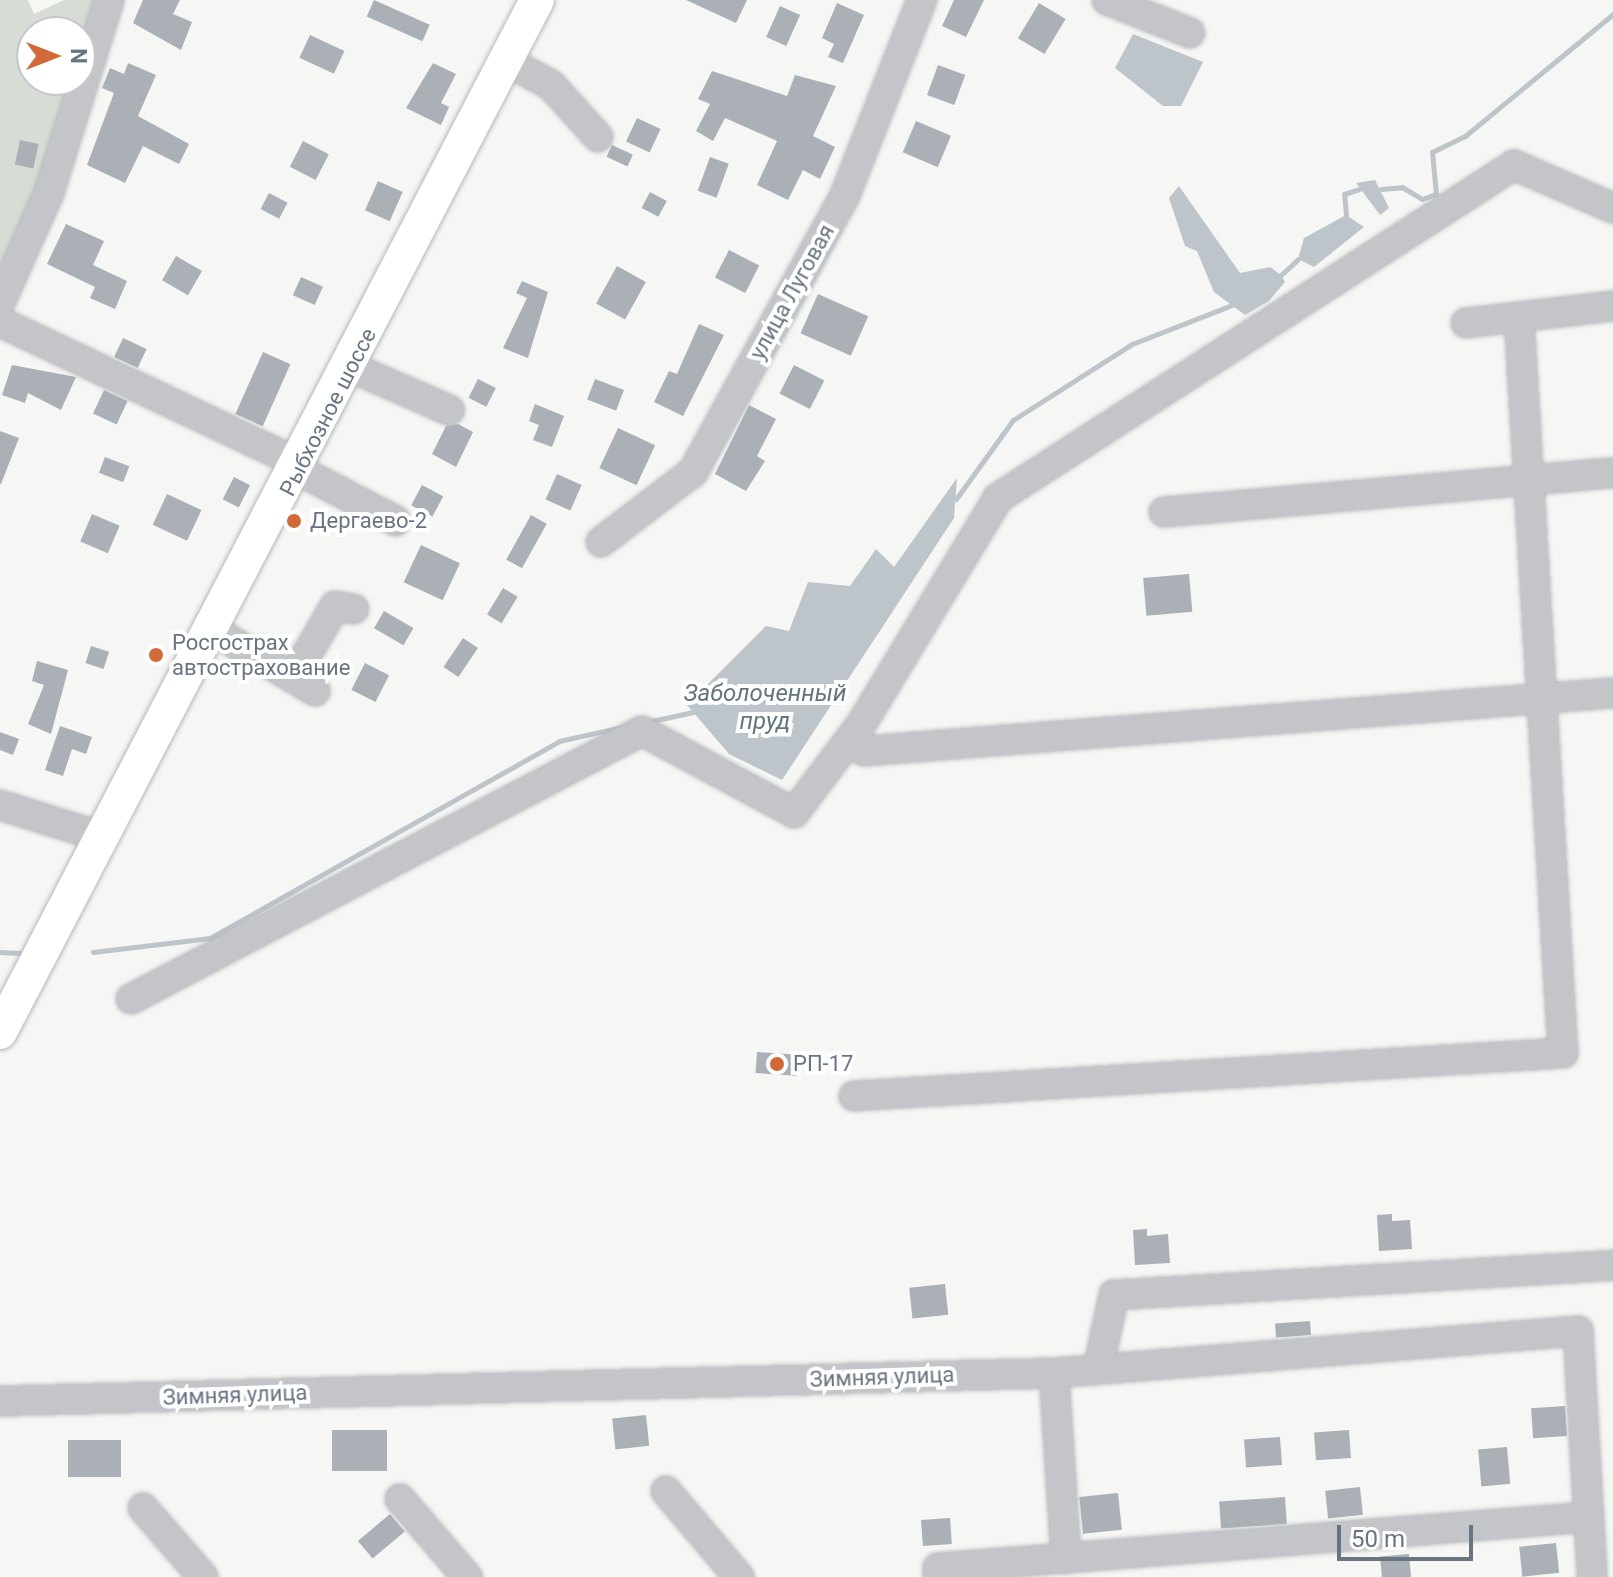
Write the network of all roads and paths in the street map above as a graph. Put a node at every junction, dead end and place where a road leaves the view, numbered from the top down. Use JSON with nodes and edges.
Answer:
{"nodes":[{"id":1,"x":109,"y":0,"type":"edge"},
{"id":2,"x":537,"y":0,"type":"edge"},
{"id":3,"x":922,"y":0,"type":"edge"},
{"id":4,"x":1107,"y":0,"type":"edge"},
{"id":5,"x":1190,"y":33,"type":"dead end"},
{"id":6,"x":507,"y":61,"type":"junction"},
{"id":7,"x":598,"y":137,"type":"dead end"},
{"id":8,"x":1613,"y":208,"type":"edge"},
{"id":9,"x":0,"y":303,"type":"edge"},
{"id":10,"x":1613,"y":306,"type":"edge"},
{"id":11,"x":1519,"y":317,"type":"junction"},
{"id":12,"x":0,"y":322,"type":"edge"},
{"id":13,"x":1466,"y":323,"type":"dead end"},
{"id":14,"x":355,"y":369,"type":"dead end"},
{"id":15,"x":449,"y":410,"type":"dead end"},
{"id":16,"x":300,"y":467,"type":"junction"},
{"id":17,"x":1613,"y":473,"type":"edge"},
{"id":18,"x":1529,"y":480,"type":"junction"},
{"id":19,"x":1164,"y":512,"type":"dead end"},
{"id":20,"x":396,"y":521,"type":"dead end"},
{"id":21,"x":601,"y":542,"type":"dead end"},
{"id":22,"x":354,"y":609,"type":"dead end"},
{"id":23,"x":213,"y":630,"type":"junction"},
{"id":24,"x":1613,"y":693,"type":"edge"},
{"id":25,"x":1542,"y":699,"type":"junction"},
{"id":26,"x":864,"y":751,"type":"dead end"},
{"id":27,"x":0,"y":805,"type":"edge"},
{"id":28,"x":103,"y":837,"type":"junction"},
{"id":29,"x":131,"y":999,"type":"dead end"},
{"id":30,"x":0,"y":1032,"type":"edge"},
{"id":31,"x":854,"y":1096,"type":"dead end"},
{"id":32,"x":1613,"y":1265,"type":"edge"},
{"id":33,"x":1098,"y":1369,"type":"junction"},
{"id":34,"x":1054,"y":1373,"type":"junction"},
{"id":35,"x":0,"y":1401,"type":"edge"},
{"id":36,"x":666,"y":1491,"type":"dead end"},
{"id":37,"x":400,"y":1499,"type":"dead end"},
{"id":38,"x":143,"y":1508,"type":"dead end"},
{"id":39,"x":1589,"y":1517,"type":"junction"},
{"id":40,"x":1066,"y":1559,"type":"junction"},
{"id":41,"x":938,"y":1573,"type":"edge"},
{"id":42,"x":203,"y":1577,"type":"edge"},
{"id":43,"x":467,"y":1577,"type":"edge"},
{"id":44,"x":739,"y":1577,"type":"edge"},
{"id":45,"x":1592,"y":1577,"type":"edge"}],
"edges":[{"from":1,"to":9,"type":"street"},
{"from":2,"to":6,"type":"main road","name":"Рыбхозное шоссе"},
{"from":3,"to":21,"type":"street","name":"улица Луговая"},
{"from":4,"to":5,"type":"street"},
{"from":6,"to":7,"type":"street"},
{"from":6,"to":16,"type":"main road","name":"Рыбхозное шоссе"},
{"from":8,"to":29,"type":"street"},
{"from":10,"to":11,"type":"street"},
{"from":11,"to":13,"type":"street"},
{"from":11,"to":18,"type":"street"},
{"from":12,"to":16,"type":"street"},
{"from":14,"to":15,"type":"street"},
{"from":16,"to":20,"type":"street"},
{"from":16,"to":23,"type":"main road","name":"Рыбхозное шоссе"},
{"from":17,"to":18,"type":"street"},
{"from":18,"to":19,"type":"street"},
{"from":18,"to":25,"type":"street"},
{"from":22,"to":23,"type":"street"},
{"from":23,"to":28,"type":"main road","name":"Рыбхозное шоссе"},
{"from":24,"to":25,"type":"street"},
{"from":25,"to":26,"type":"street"},
{"from":25,"to":31,"type":"street"},
{"from":27,"to":28,"type":"street"},
{"from":28,"to":30,"type":"main road","name":"Рыбхозное шоссе"},
{"from":32,"to":33,"type":"street"},
{"from":33,"to":34,"type":"street","name":"Зимняя улица"},
{"from":33,"to":39,"type":"street","name":"Зимняя улица"},
{"from":34,"to":35,"type":"street","name":"Зимняя улица"},
{"from":34,"to":40,"type":"street"},
{"from":36,"to":44,"type":"street"},
{"from":37,"to":43,"type":"street"},
{"from":38,"to":42,"type":"street"},
{"from":39,"to":40,"type":"street"},
{"from":39,"to":45,"type":"street","name":"Зимняя улица"},
{"from":40,"to":41,"type":"street"}]}
